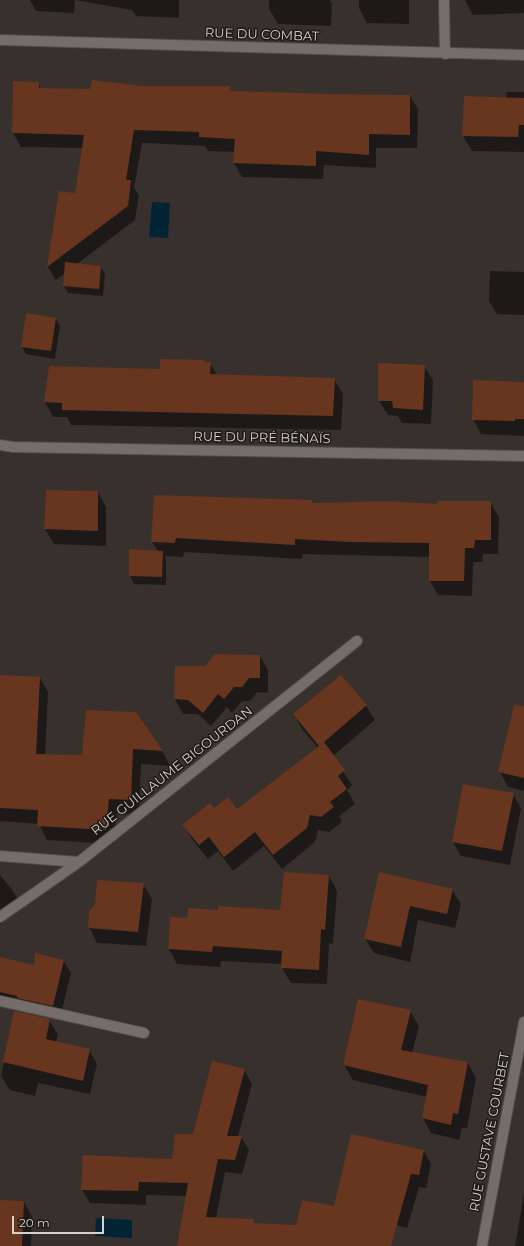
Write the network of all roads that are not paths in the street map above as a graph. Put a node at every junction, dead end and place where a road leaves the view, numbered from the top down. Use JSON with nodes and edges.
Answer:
{"nodes":[{"id":1,"x":444,"y":0,"type":"edge"},
{"id":2,"x":0,"y":40,"type":"edge"},
{"id":3,"x":445,"y":54,"type":"junction"},
{"id":4,"x":524,"y":55,"type":"edge"},
{"id":5,"x":0,"y":445,"type":"edge"},
{"id":6,"x":524,"y":456,"type":"edge"},
{"id":7,"x":357,"y":642,"type":"dead end"},
{"id":8,"x":0,"y":856,"type":"edge"},
{"id":9,"x":79,"y":862,"type":"junction"},
{"id":10,"x":0,"y":917,"type":"edge"},
{"id":11,"x":0,"y":1001,"type":"edge"},
{"id":12,"x":524,"y":1022,"type":"edge"},
{"id":13,"x":144,"y":1033,"type":"dead end"},
{"id":14,"x":482,"y":1246,"type":"edge"}],
"edges":[{"from":1,"to":3,"type":"street"},
{"from":2,"to":3,"type":"street","name":"RUE DU COMBAT"},
{"from":3,"to":4,"type":"street","name":"RUE DU COMBAT"},
{"from":5,"to":6,"type":"street","name":"RUE DU PRÉ BÉNAÏS"},
{"from":7,"to":9,"type":"street","name":"RUE GUILLAUME BIGOURDAN"},
{"from":8,"to":9,"type":"street"},
{"from":9,"to":10,"type":"street","name":"RUE GUILLAUME BIGOURDAN"},
{"from":11,"to":13,"type":"street"},
{"from":12,"to":14,"type":"street","name":"RUE GUSTAVE COURBET"}]}
